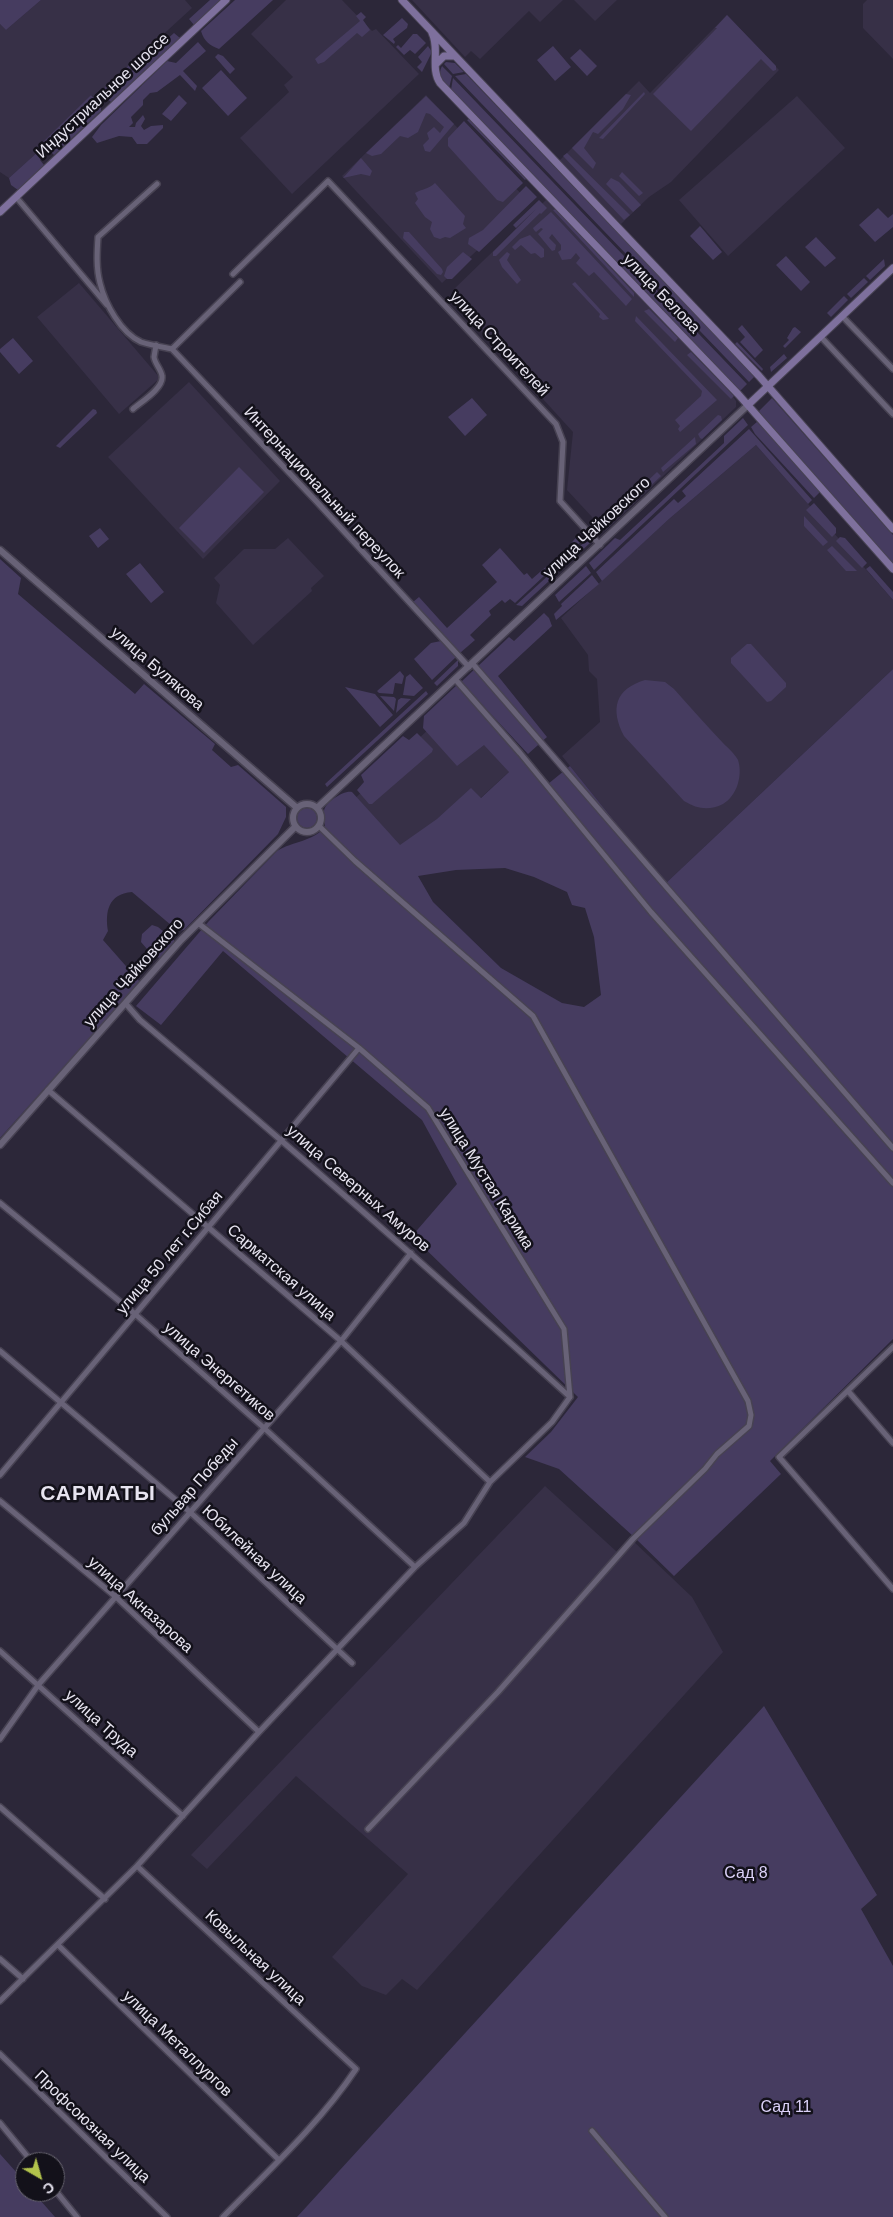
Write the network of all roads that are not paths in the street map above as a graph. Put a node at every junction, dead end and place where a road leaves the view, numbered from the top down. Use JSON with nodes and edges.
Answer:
{"nodes":[{"id":1,"x":226,"y":0,"type":"edge"},
{"id":2,"x":402,"y":0,"type":"edge"},
{"id":3,"x":431,"y":31,"type":"junction"},
{"id":4,"x":443,"y":44,"type":"junction"},
{"id":5,"x":444,"y":56,"type":"junction"},
{"id":6,"x":454,"y":56,"type":"junction"},
{"id":7,"x":436,"y":65,"type":"junction"},
{"id":8,"x":157,"y":184,"type":"dead end"},
{"id":9,"x":16,"y":197,"type":"junction"},
{"id":10,"x":0,"y":212,"type":"edge"},
{"id":11,"x":893,"y":269,"type":"edge"},
{"id":12,"x":233,"y":274,"type":"dead end"},
{"id":13,"x":240,"y":282,"type":"dead end"},
{"id":14,"x":111,"y":310,"type":"junction"},
{"id":15,"x":842,"y":316,"type":"junction"},
{"id":16,"x":821,"y":337,"type":"junction"},
{"id":17,"x":156,"y":345,"type":"junction"},
{"id":18,"x":172,"y":349,"type":"junction"},
{"id":19,"x":893,"y":369,"type":"edge"},
{"id":20,"x":768,"y":387,"type":"junction"},
{"id":21,"x":748,"y":405,"type":"junction"},
{"id":22,"x":133,"y":409,"type":"dead end"},
{"id":23,"x":893,"y":414,"type":"edge"},
{"id":24,"x":893,"y":529,"type":"edge"},
{"id":25,"x":600,"y":545,"type":"junction"},
{"id":26,"x":0,"y":550,"type":"edge"},
{"id":27,"x":893,"y":569,"type":"edge"},
{"id":28,"x":470,"y":665,"type":"junction"},
{"id":29,"x":455,"y":679,"type":"junction"},
{"id":30,"x":296,"y":807,"type":"junction"},
{"id":31,"x":318,"y":808,"type":"junction"},
{"id":32,"x":319,"y":826,"type":"junction"},
{"id":33,"x":295,"y":827,"type":"junction"},
{"id":34,"x":198,"y":923,"type":"junction"},
{"id":35,"x":126,"y":1004,"type":"junction"},
{"id":36,"x":359,"y":1048,"type":"junction"},
{"id":37,"x":48,"y":1090,"type":"junction"},
{"id":38,"x":282,"y":1139,"type":"junction"},
{"id":39,"x":0,"y":1144,"type":"edge"},
{"id":40,"x":893,"y":1148,"type":"edge"},
{"id":41,"x":893,"y":1183,"type":"edge"},
{"id":42,"x":0,"y":1203,"type":"edge"},
{"id":43,"x":208,"y":1227,"type":"junction"},
{"id":44,"x":412,"y":1252,"type":"junction"},
{"id":45,"x":135,"y":1314,"type":"junction"},
{"id":46,"x":341,"y":1341,"type":"junction"},
{"id":47,"x":893,"y":1347,"type":"edge"},
{"id":48,"x":0,"y":1351,"type":"edge"},
{"id":49,"x":848,"y":1391,"type":"junction"},
{"id":50,"x":570,"y":1397,"type":"junction"},
{"id":51,"x":60,"y":1403,"type":"junction"},
{"id":52,"x":263,"y":1427,"type":"junction"},
{"id":53,"x":893,"y":1443,"type":"edge"},
{"id":54,"x":0,"y":1475,"type":"edge"},
{"id":55,"x":490,"y":1482,"type":"junction"},
{"id":56,"x":0,"y":1500,"type":"edge"},
{"id":57,"x":190,"y":1512,"type":"junction"},
{"id":58,"x":416,"y":1567,"type":"junction"},
{"id":59,"x":893,"y":1590,"type":"edge"},
{"id":60,"x":116,"y":1597,"type":"junction"},
{"id":61,"x":339,"y":1649,"type":"junction"},
{"id":62,"x":0,"y":1651,"type":"edge"},
{"id":63,"x":352,"y":1663,"type":"dead end"},
{"id":64,"x":39,"y":1684,"type":"junction"},
{"id":65,"x":259,"y":1732,"type":"junction"},
{"id":66,"x":0,"y":1739,"type":"edge"},
{"id":67,"x":0,"y":1807,"type":"edge"},
{"id":68,"x":184,"y":1816,"type":"junction"},
{"id":69,"x":368,"y":1829,"type":"dead end"},
{"id":70,"x":137,"y":1866,"type":"junction"},
{"id":71,"x":105,"y":1898,"type":"junction"},
{"id":72,"x":58,"y":1946,"type":"junction"},
{"id":73,"x":0,"y":1959,"type":"edge"},
{"id":74,"x":23,"y":1979,"type":"junction"},
{"id":75,"x":0,"y":2001,"type":"edge"},
{"id":76,"x":0,"y":2054,"type":"edge"},
{"id":77,"x":0,"y":2123,"type":"edge"},
{"id":78,"x":592,"y":2131,"type":"dead end"},
{"id":79,"x":24,"y":2152,"type":"edge"},
{"id":80,"x":279,"y":2160,"type":"junction"},
{"id":81,"x":65,"y":2202,"type":"edge"},
{"id":82,"x":77,"y":2217,"type":"edge"},
{"id":83,"x":167,"y":2217,"type":"edge"},
{"id":84,"x":224,"y":2217,"type":"edge"},
{"id":85,"x":665,"y":2217,"type":"edge"}],
"edges":[{"from":1,"to":9,"type":"main road","name":"Индустриальное шоссе"},
{"from":2,"to":3,"type":"main road","name":"улица Белова"},
{"from":3,"to":4,"type":"main road","name":"улица Белова"},
{"from":3,"to":7,"type":"main road","name":"улица Белова"},
{"from":4,"to":5,"type":"main road"},
{"from":4,"to":6,"type":"main road","name":"улица Белова"},
{"from":5,"to":6,"type":"main road"},
{"from":5,"to":7,"type":"main road"},
{"from":6,"to":20,"type":"main road","name":"улица Белова"},
{"from":7,"to":21,"type":"main road","name":"улица Белова"},
{"from":8,"to":14,"type":"street"},
{"from":9,"to":10,"type":"main road","name":"Индустриальное шоссе"},
{"from":9,"to":14,"type":"street"},
{"from":11,"to":15,"type":"main road","name":"улица Чайковского"},
{"from":12,"to":25,"type":"street","name":"улица Строителей"},
{"from":13,"to":18,"type":"street"},
{"from":14,"to":17,"type":"street"},
{"from":15,"to":16,"type":"main road","name":"улица Чайковского"},
{"from":15,"to":19,"type":"street"},
{"from":16,"to":20,"type":"main road","name":"улица Чайковского"},
{"from":16,"to":23,"type":"street"},
{"from":17,"to":18,"type":"street"},
{"from":17,"to":22,"type":"street"},
{"from":18,"to":28,"type":"street","name":"Интернациональный переулок"},
{"from":20,"to":21,"type":"main road","name":"улица Чайковского"},
{"from":20,"to":24,"type":"main road","name":"улица Белова"},
{"from":21,"to":25,"type":"street","name":"улица Чайковского"},
{"from":21,"to":27,"type":"main road","name":"улица Белова"},
{"from":25,"to":28,"type":"street","name":"улица Чайковского"},
{"from":26,"to":30,"type":"street","name":"улица Булякова"},
{"from":28,"to":29,"type":"street","name":"улица Чайковского"},
{"from":28,"to":40,"type":"street","name":"Интернациональный переулок"},
{"from":29,"to":31,"type":"street","name":"улица Чайковского"},
{"from":29,"to":41,"type":"street"},
{"from":30,"to":31,"type":"street"},
{"from":30,"to":33,"type":"street"},
{"from":31,"to":32,"type":"street"},
{"from":32,"to":33,"type":"street"},
{"from":32,"to":69,"type":"street"},
{"from":33,"to":34,"type":"street","name":"улица Чайковского"},
{"from":34,"to":35,"type":"street","name":"улица Чайковского"},
{"from":34,"to":36,"type":"street","name":"улица Мустая Карима"},
{"from":35,"to":37,"type":"street","name":"улица Чайковского"},
{"from":35,"to":38,"type":"street","name":"улица Северных Амуров"},
{"from":36,"to":38,"type":"street","name":"улица 50 лет г.Сибая"},
{"from":36,"to":50,"type":"street","name":"улица Мустая Карима"},
{"from":37,"to":39,"type":"street","name":"улица Чайковского"},
{"from":37,"to":43,"type":"street","name":"Сарматская улица"},
{"from":38,"to":43,"type":"street","name":"улица 50 лет г.Сибая"},
{"from":38,"to":44,"type":"street","name":"улица Северных Амуров"},
{"from":42,"to":45,"type":"street","name":"улица Энергетиков"},
{"from":43,"to":45,"type":"street","name":"улица 50 лет г.Сибая"},
{"from":43,"to":46,"type":"street","name":"Сарматская улица"},
{"from":44,"to":46,"type":"street","name":"бульвар Победы"},
{"from":44,"to":50,"type":"street","name":"улица Северных Амуров"},
{"from":45,"to":51,"type":"street","name":"улица 50 лет г.Сибая"},
{"from":45,"to":52,"type":"street","name":"улица Энергетиков"},
{"from":46,"to":52,"type":"street","name":"бульвар Победы"},
{"from":46,"to":55,"type":"street","name":"Сарматская улица"},
{"from":47,"to":49,"type":"street"},
{"from":48,"to":51,"type":"street","name":"Юбилейная улица"},
{"from":49,"to":53,"type":"street"},
{"from":49,"to":59,"type":"street"},
{"from":50,"to":55,"type":"street"},
{"from":51,"to":54,"type":"street","name":"улица 50 лет г.Сибая"},
{"from":51,"to":57,"type":"street","name":"Юбилейная улица"},
{"from":52,"to":57,"type":"street","name":"бульвар Победы"},
{"from":52,"to":58,"type":"street","name":"улица Энергетиков"},
{"from":55,"to":58,"type":"street"},
{"from":56,"to":60,"type":"street","name":"улица Акназарова"},
{"from":57,"to":60,"type":"street","name":"бульвар Победы"},
{"from":57,"to":61,"type":"street","name":"Юбилейная улица"},
{"from":58,"to":61,"type":"street"},
{"from":60,"to":64,"type":"street","name":"бульвар Победы"},
{"from":60,"to":65,"type":"street","name":"улица Акназарова"},
{"from":61,"to":63,"type":"street","name":"Юбилейная улица"},
{"from":61,"to":65,"type":"street"},
{"from":62,"to":64,"type":"street","name":"улица Труда"},
{"from":64,"to":66,"type":"street","name":"бульвар Победы"},
{"from":64,"to":68,"type":"street","name":"улица Труда"},
{"from":65,"to":68,"type":"street"},
{"from":67,"to":71,"type":"street"},
{"from":68,"to":70,"type":"street"},
{"from":70,"to":71,"type":"street"},
{"from":70,"to":80,"type":"street","name":"Ковыльная улица"},
{"from":71,"to":72,"type":"street"},
{"from":72,"to":74,"type":"street"},
{"from":72,"to":80,"type":"street","name":"улица Металлургов"},
{"from":73,"to":74,"type":"street"},
{"from":74,"to":75,"type":"street"},
{"from":76,"to":83,"type":"street","name":"Профсоюзная улица"},
{"from":77,"to":79,"type":"street"},
{"from":78,"to":85,"type":"street"},
{"from":80,"to":84,"type":"street"},
{"from":81,"to":82,"type":"street"}]}
